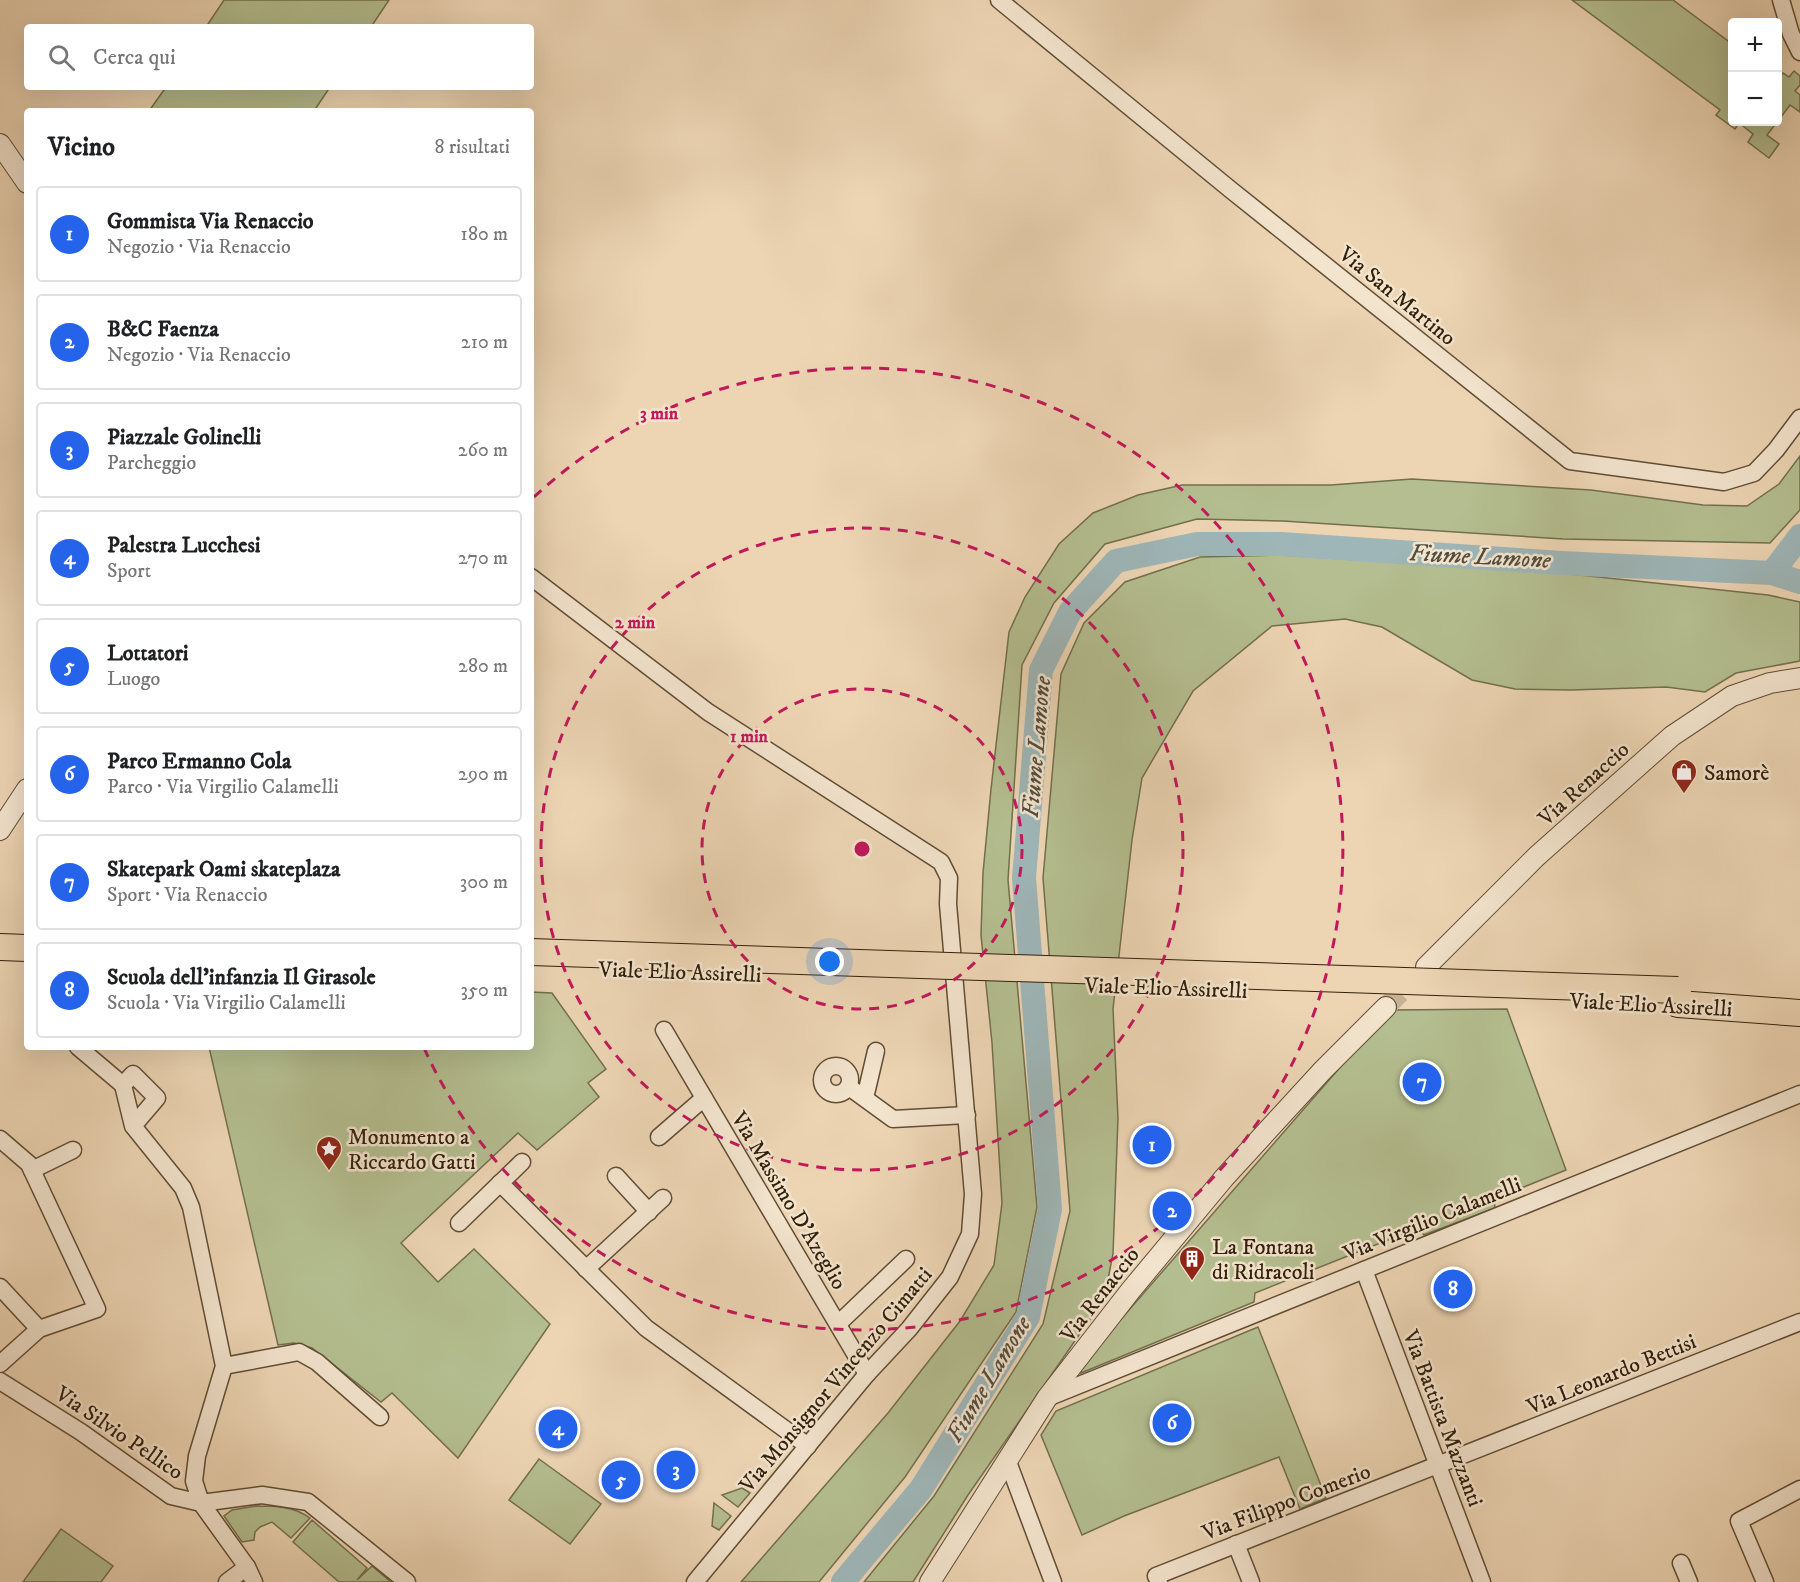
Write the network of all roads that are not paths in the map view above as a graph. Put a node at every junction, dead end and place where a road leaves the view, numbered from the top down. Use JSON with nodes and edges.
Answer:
{"nodes":[{"id":1,"x":999,"y":0,"type":"edge"},
{"id":2,"x":1781,"y":0,"type":"edge"},
{"id":3,"x":1800,"y":52,"type":"edge"},
{"id":4,"x":0,"y":144,"type":"edge"},
{"id":5,"x":24,"y":179,"type":"edge"},
{"id":6,"x":1800,"y":418,"type":"edge"},
{"id":7,"x":534,"y":579,"type":"edge"},
{"id":8,"x":1800,"y":678,"type":"edge"},
{"id":9,"x":24,"y":794,"type":"edge"},
{"id":10,"x":0,"y":830,"type":"edge"},
{"id":11,"x":0,"y":934,"type":"edge"},
{"id":12,"x":24,"y":935,"type":"edge"},
{"id":13,"x":0,"y":947,"type":"edge"},
{"id":14,"x":24,"y":948,"type":"edge"},
{"id":15,"x":534,"y":952,"type":"edge"},
{"id":16,"x":534,"y":966,"type":"edge"},
{"id":17,"x":1426,"y":967,"type":"tunnel mouth"},
{"id":18,"x":1678,"y":997,"type":"junction"},
{"id":19,"x":1800,"y":999,"type":"edge"},
{"id":20,"x":1386,"y":1007,"type":"tunnel mouth"},
{"id":21,"x":1800,"y":1013,"type":"edge"},
{"id":22,"x":664,"y":1030,"type":"dead end"},
{"id":23,"x":82,"y":1050,"type":"edge"},
{"id":24,"x":876,"y":1051,"type":"dead end"},
{"id":25,"x":123,"y":1085,"type":"junction"},
{"id":26,"x":849,"y":1087,"type":"dead end"},
{"id":27,"x":1800,"y":1094,"type":"edge"},
{"id":28,"x":704,"y":1098,"type":"junction"},
{"id":29,"x":865,"y":1098,"type":"junction"},
{"id":30,"x":967,"y":1115,"type":"junction"},
{"id":31,"x":133,"y":1126,"type":"junction"},
{"id":32,"x":659,"y":1137,"type":"dead end"},
{"id":33,"x":0,"y":1139,"type":"edge"},
{"id":34,"x":73,"y":1150,"type":"dead end"},
{"id":35,"x":522,"y":1162,"type":"dead end"},
{"id":36,"x":32,"y":1170,"type":"junction"},
{"id":37,"x":616,"y":1176,"type":"dead end"},
{"id":38,"x":500,"y":1183,"type":"junction"},
{"id":39,"x":663,"y":1198,"type":"dead end"},
{"id":40,"x":649,"y":1212,"type":"junction"},
{"id":41,"x":459,"y":1223,"type":"dead end"},
{"id":42,"x":906,"y":1259,"type":"dead end"},
{"id":43,"x":586,"y":1269,"type":"junction"},
{"id":44,"x":1364,"y":1270,"type":"junction"},
{"id":45,"x":0,"y":1287,"type":"edge"},
{"id":46,"x":1800,"y":1322,"type":"edge"},
{"id":47,"x":838,"y":1324,"type":"junction"},
{"id":48,"x":39,"y":1329,"type":"junction"},
{"id":49,"x":0,"y":1364,"type":"edge"},
{"id":50,"x":224,"y":1366,"type":"junction"},
{"id":51,"x":867,"y":1374,"type":"junction"},
{"id":52,"x":0,"y":1381,"type":"edge"},
{"id":53,"x":1047,"y":1398,"type":"junction"},
{"id":54,"x":380,"y":1417,"type":"dead end"},
{"id":55,"x":808,"y":1446,"type":"junction"},
{"id":56,"x":1008,"y":1462,"type":"junction"},
{"id":57,"x":1439,"y":1465,"type":"junction"},
{"id":58,"x":1800,"y":1489,"type":"edge"},
{"id":59,"x":201,"y":1503,"type":"junction"},
{"id":60,"x":1236,"y":1544,"type":"junction"},
{"id":61,"x":1681,"y":1563,"type":"dead end"},
{"id":62,"x":251,"y":1574,"type":"edge"},
{"id":63,"x":228,"y":1582,"type":"edge"},
{"id":64,"x":407,"y":1582,"type":"edge"},
{"id":65,"x":695,"y":1582,"type":"edge"},
{"id":66,"x":930,"y":1582,"type":"edge"},
{"id":67,"x":1053,"y":1582,"type":"edge"},
{"id":68,"x":1159,"y":1582,"type":"edge"},
{"id":69,"x":1251,"y":1582,"type":"edge"},
{"id":70,"x":1482,"y":1582,"type":"edge"},
{"id":71,"x":1689,"y":1582,"type":"edge"},
{"id":72,"x":1766,"y":1582,"type":"edge"}],
"edges":[{"from":1,"to":6,"type":"street","name":"Via San Martino"},
{"from":2,"to":3,"type":"street"},
{"from":4,"to":5,"type":"street"},
{"from":7,"to":30,"type":"street","name":"Via Monsignor Vincenzo Cimatti"},
{"from":8,"to":17,"type":"street","name":"Via Renaccio"},
{"from":9,"to":10,"type":"street"},
{"from":11,"to":12,"type":"main road"},
{"from":13,"to":14,"type":"main road"},
{"from":15,"to":18,"type":"main road","name":"Viale Elio Assirelli","bridge":true},
{"from":16,"to":18,"type":"main road","name":"Viale Elio Assirelli"},
{"from":18,"to":19,"type":"main road","name":"Viale Elio Assirelli"},
{"from":18,"to":21,"type":"main road","name":"Viale Elio Assirelli"},
{"from":20,"to":53,"type":"street","name":"Via Renaccio"},
{"from":22,"to":28,"type":"street","name":"Via Massimo D'Azeglio"},
{"from":23,"to":25,"type":"street"},
{"from":24,"to":29,"type":"street"},
{"from":25,"to":31,"type":"street"},
{"from":25,"to":31,"type":"street"},
{"from":26,"to":29,"type":"street"},
{"from":27,"to":44,"type":"street","name":"Via Virgilio Calamelli"},
{"from":28,"to":32,"type":"street","name":"Via Massimo D'Azeglio"},
{"from":28,"to":47,"type":"street","name":"Via Massimo D'Azeglio"},
{"from":29,"to":30,"type":"street"},
{"from":30,"to":51,"type":"street","name":"Via Monsignor Vincenzo Cimatti"},
{"from":31,"to":50,"type":"street"},
{"from":33,"to":36,"type":"street"},
{"from":34,"to":36,"type":"street"},
{"from":35,"to":38,"type":"street"},
{"from":36,"to":48,"type":"street"},
{"from":37,"to":40,"type":"street"},
{"from":38,"to":41,"type":"street"},
{"from":38,"to":43,"type":"street"},
{"from":39,"to":40,"type":"street"},
{"from":40,"to":43,"type":"street"},
{"from":42,"to":47,"type":"street","name":"Via Massimo D'Azeglio"},
{"from":43,"to":55,"type":"street"},
{"from":44,"to":53,"type":"street","name":"Via Virgilio Calamelli"},
{"from":44,"to":57,"type":"street","name":"Via Battista Mazzanti"},
{"from":45,"to":48,"type":"street"},
{"from":46,"to":57,"type":"street","name":"Via Leonardo Bettisi"},
{"from":47,"to":51,"type":"street","name":"Via Massimo D'Azeglio"},
{"from":48,"to":49,"type":"street"},
{"from":50,"to":54,"type":"street"},
{"from":50,"to":59,"type":"street"},
{"from":51,"to":55,"type":"street","name":"Via Monsignor Vincenzo Cimatti"},
{"from":52,"to":59,"type":"street","name":"Via Silvio Pellico"},
{"from":53,"to":56,"type":"street","name":"Via Renaccio"},
{"from":55,"to":65,"type":"street","name":"Via Monsignor Vincenzo Cimatti"},
{"from":56,"to":66,"type":"street","name":"Via Renaccio"},
{"from":56,"to":67,"type":"street"},
{"from":57,"to":60,"type":"street","name":"Via Filippo Comerio"},
{"from":57,"to":70,"type":"street","name":"Via Battista Mazzanti"},
{"from":58,"to":72,"type":"street"},
{"from":59,"to":62,"type":"street"},
{"from":59,"to":64,"type":"street","name":"Via Silvio Pellico"},
{"from":60,"to":68,"type":"street","name":"Via Filippo Comerio"},
{"from":60,"to":69,"type":"street"},
{"from":61,"to":71,"type":"street"},
{"from":62,"to":63,"type":"street"}]}
